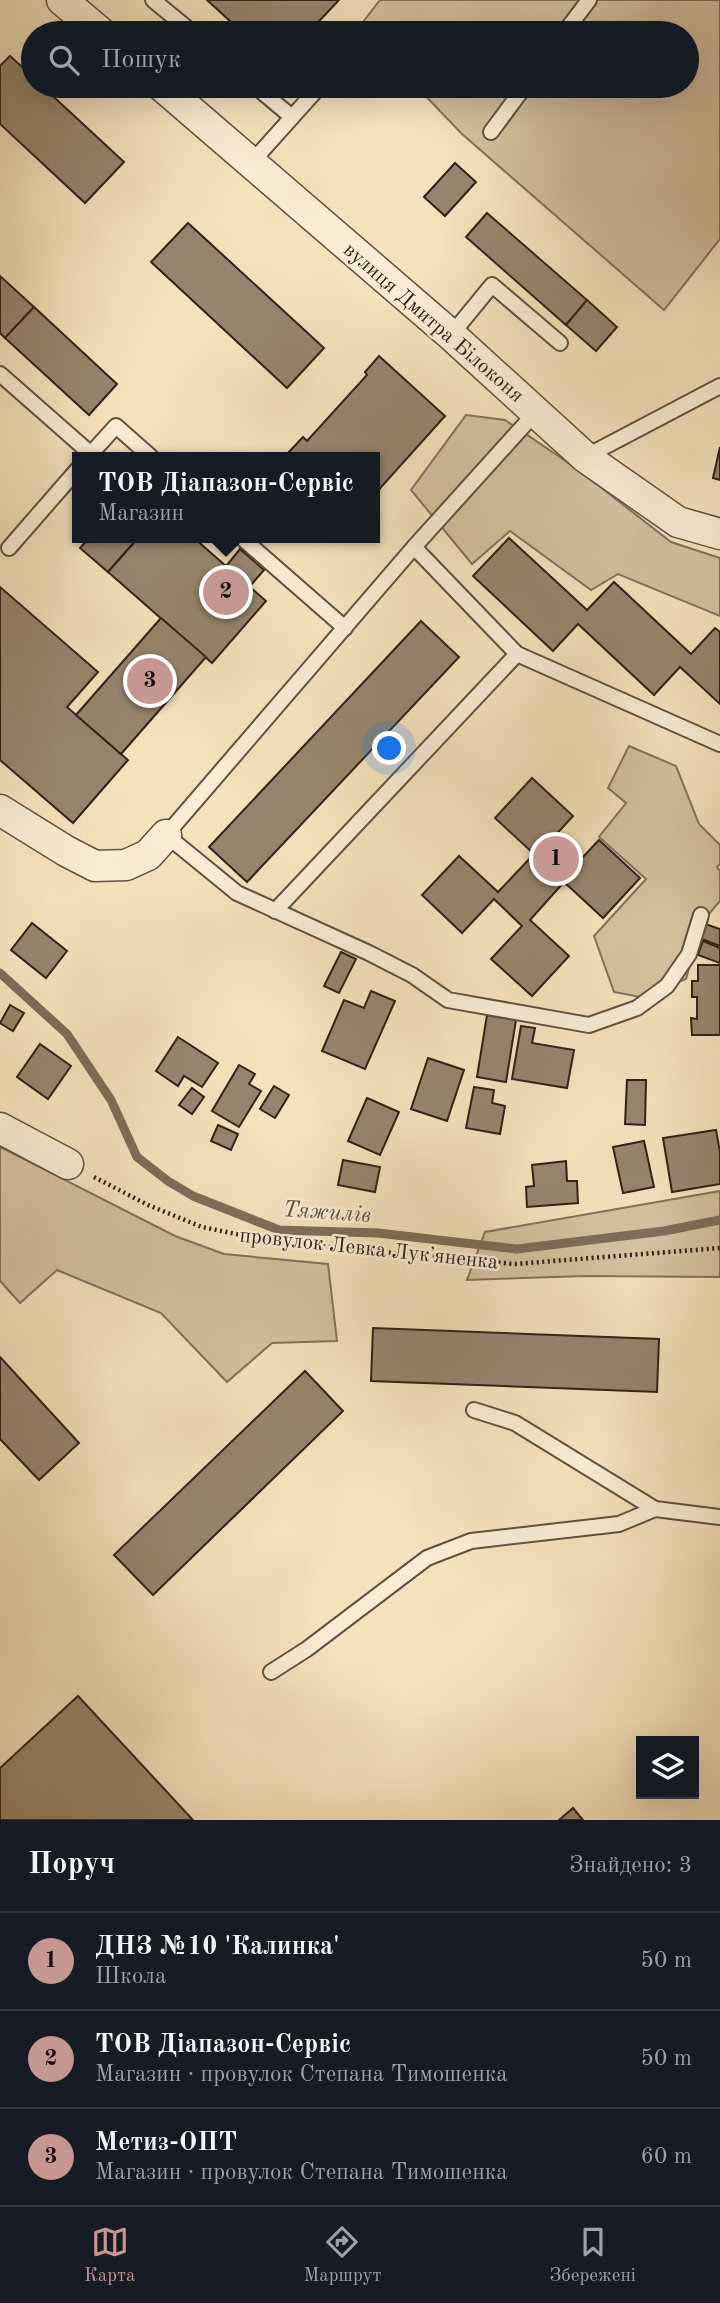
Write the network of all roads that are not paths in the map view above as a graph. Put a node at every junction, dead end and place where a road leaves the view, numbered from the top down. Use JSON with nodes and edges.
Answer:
{"nodes":[{"id":1,"x":62,"y":0,"type":"edge"},
{"id":2,"x":153,"y":0,"type":"edge"},
{"id":3,"x":589,"y":0,"type":"edge"},
{"id":4,"x":87,"y":21,"type":"edge"},
{"id":5,"x":178,"y":21,"type":"edge"},
{"id":6,"x":573,"y":21,"type":"edge"},
{"id":7,"x":176,"y":98,"type":"edge"},
{"id":8,"x":269,"y":98,"type":"edge"},
{"id":9,"x":309,"y":98,"type":"edge"},
{"id":10,"x":516,"y":98,"type":"edge"},
{"id":11,"x":292,"y":117,"type":"junction"},
{"id":12,"x":491,"y":132,"type":"dead end"},
{"id":13,"x":251,"y":163,"type":"junction"},
{"id":14,"x":451,"y":335,"type":"junction"},
{"id":15,"x":560,"y":343,"type":"dead end"},
{"id":16,"x":0,"y":374,"type":"edge"},
{"id":17,"x":720,"y":386,"type":"edge"},
{"id":18,"x":536,"y":412,"type":"junction"},
{"id":19,"x":86,"y":452,"type":"edge"},
{"id":20,"x":93,"y":452,"type":"edge"},
{"id":21,"x":145,"y":452,"type":"edge"},
{"id":22,"x":585,"y":457,"type":"junction"},
{"id":23,"x":72,"y":476,"type":"edge"},
{"id":24,"x":720,"y":534,"type":"edge"},
{"id":25,"x":248,"y":543,"type":"edge"},
{"id":26,"x":414,"y":547,"type":"junction"},
{"id":27,"x":9,"y":548,"type":"dead end"},
{"id":28,"x":345,"y":628,"type":"junction"},
{"id":29,"x":517,"y":654,"type":"junction"},
{"id":30,"x":720,"y":744,"type":"edge"},
{"id":31,"x":0,"y":810,"type":"edge"},
{"id":32,"x":166,"y":835,"type":"junction"},
{"id":33,"x":275,"y":911,"type":"junction"},
{"id":34,"x":701,"y":915,"type":"dead end"},
{"id":35,"x":0,"y":1128,"type":"edge"},
{"id":36,"x":68,"y":1164,"type":"road end"},
{"id":37,"x":474,"y":1410,"type":"dead end"},
{"id":38,"x":655,"y":1508,"type":"junction"},
{"id":39,"x":720,"y":1517,"type":"edge"},
{"id":40,"x":271,"y":1672,"type":"dead end"}],
"edges":[{"from":1,"to":4,"type":"street"},
{"from":2,"to":5,"type":"lane"},
{"from":3,"to":6,"type":"lane"},
{"from":7,"to":13,"type":"street","name":"вулиця Дмитра Білоконя"},
{"from":8,"to":11,"type":"lane"},
{"from":9,"to":11,"type":"lane"},
{"from":10,"to":12,"type":"lane"},
{"from":11,"to":13,"type":"lane"},
{"from":13,"to":14,"type":"street","name":"вулиця Дмитра Білоконя"},
{"from":14,"to":15,"type":"lane"},
{"from":14,"to":18,"type":"street","name":"вулиця Дмитра Білоконя"},
{"from":16,"to":19,"type":"lane"},
{"from":17,"to":22,"type":"lane"},
{"from":18,"to":22,"type":"street","name":"вулиця Дмитра Білоконя"},
{"from":18,"to":26,"type":"lane"},
{"from":20,"to":21,"type":"lane"},
{"from":22,"to":24,"type":"street","name":"вулиця Дмитра Білоконя"},
{"from":23,"to":27,"type":"lane"},
{"from":25,"to":28,"type":"lane"},
{"from":26,"to":28,"type":"lane"},
{"from":26,"to":29,"type":"lane"},
{"from":28,"to":32,"type":"lane"},
{"from":29,"to":30,"type":"lane"},
{"from":29,"to":33,"type":"lane"},
{"from":31,"to":32,"type":"street"},
{"from":32,"to":33,"type":"lane"},
{"from":33,"to":34,"type":"lane"},
{"from":35,"to":36,"type":"street"},
{"from":37,"to":38,"type":"lane"},
{"from":38,"to":39,"type":"lane"},
{"from":38,"to":40,"type":"lane"}]}
